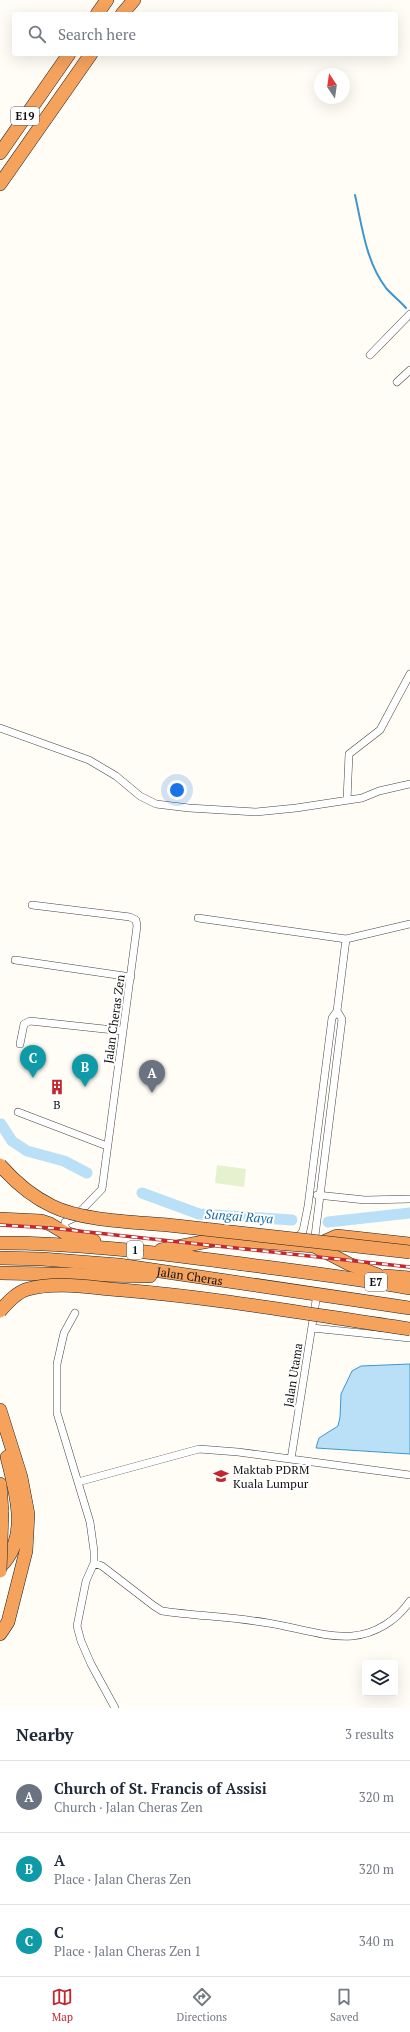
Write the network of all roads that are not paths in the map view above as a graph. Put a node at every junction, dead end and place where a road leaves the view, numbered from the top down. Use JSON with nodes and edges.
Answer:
{"nodes":[{"id":1,"x":107,"y":0,"type":"edge"},
{"id":2,"x":128,"y":0,"type":"edge"},
{"id":3,"x":134,"y":0,"type":"edge"},
{"id":4,"x":98,"y":12,"type":"edge"},
{"id":5,"x":120,"y":12,"type":"edge"},
{"id":6,"x":124,"y":12,"type":"edge"},
{"id":7,"x":68,"y":56,"type":"edge"},
{"id":8,"x":90,"y":56,"type":"edge"},
{"id":9,"x":0,"y":153,"type":"edge"},
{"id":10,"x":0,"y":184,"type":"edge"},
{"id":11,"x":410,"y":314,"type":"edge"},
{"id":12,"x":370,"y":355,"type":"dead end"},
{"id":13,"x":410,"y":370,"type":"edge"},
{"id":14,"x":397,"y":382,"type":"dead end"},
{"id":15,"x":410,"y":674,"type":"edge"},
{"id":16,"x":0,"y":728,"type":"edge"},
{"id":17,"x":410,"y":784,"type":"edge"},
{"id":18,"x":347,"y":800,"type":"junction"},
{"id":19,"x":32,"y":905,"type":"dead end"},
{"id":20,"x":198,"y":918,"type":"dead end"},
{"id":21,"x":410,"y":924,"type":"edge"},
{"id":22,"x":346,"y":939,"type":"junction"},
{"id":23,"x":15,"y":960,"type":"dead end"},
{"id":24,"x":131,"y":976,"type":"junction"},
{"id":25,"x":337,"y":1011,"type":"junction"},
{"id":26,"x":123,"y":1032,"type":"junction"},
{"id":27,"x":20,"y":1044,"type":"dead end"},
{"id":28,"x":18,"y":1112,"type":"dead end"},
{"id":29,"x":107,"y":1146,"type":"junction"},
{"id":30,"x":0,"y":1165,"type":"edge"},
{"id":31,"x":310,"y":1194,"type":"junction"},
{"id":32,"x":320,"y":1196,"type":"junction"},
{"id":33,"x":410,"y":1199,"type":"edge"},
{"id":34,"x":74,"y":1218,"type":"junction"},
{"id":35,"x":0,"y":1219,"type":"edge"},
{"id":36,"x":41,"y":1221,"type":"junction"},
{"id":37,"x":71,"y":1235,"type":"junction"},
{"id":38,"x":0,"y":1244,"type":"edge"},
{"id":39,"x":410,"y":1244,"type":"edge"},
{"id":40,"x":290,"y":1245,"type":"junction"},
{"id":41,"x":314,"y":1246,"type":"junction"},
{"id":42,"x":124,"y":1249,"type":"junction"},
{"id":43,"x":154,"y":1252,"type":"junction"},
{"id":44,"x":410,"y":1252,"type":"edge"},
{"id":45,"x":0,"y":1258,"type":"edge"},
{"id":46,"x":0,"y":1273,"type":"edge"},
{"id":47,"x":378,"y":1275,"type":"junction"},
{"id":48,"x":186,"y":1276,"type":"junction"},
{"id":49,"x":342,"y":1276,"type":"junction"},
{"id":50,"x":410,"y":1278,"type":"edge"},
{"id":51,"x":410,"y":1288,"type":"edge"},
{"id":52,"x":317,"y":1294,"type":"junction"},
{"id":53,"x":354,"y":1300,"type":"junction"},
{"id":54,"x":410,"y":1308,"type":"edge"},
{"id":55,"x":0,"y":1311,"type":"edge"},
{"id":56,"x":75,"y":1313,"type":"dead end"},
{"id":57,"x":410,"y":1313,"type":"edge"},
{"id":58,"x":312,"y":1328,"type":"junction"},
{"id":59,"x":410,"y":1330,"type":"edge"},
{"id":60,"x":410,"y":1338,"type":"edge"},
{"id":61,"x":0,"y":1410,"type":"edge"},
{"id":62,"x":0,"y":1436,"type":"edge"},
{"id":63,"x":291,"y":1458,"type":"junction"},
{"id":64,"x":410,"y":1475,"type":"edge"},
{"id":65,"x":78,"y":1482,"type":"junction"},
{"id":66,"x":0,"y":1484,"type":"edge"},
{"id":67,"x":94,"y":1563,"type":"junction"},
{"id":68,"x":0,"y":1567,"type":"edge"},
{"id":69,"x":0,"y":1571,"type":"edge"},
{"id":70,"x":410,"y":1601,"type":"edge"},
{"id":71,"x":0,"y":1634,"type":"edge"},
{"id":72,"x":115,"y":1708,"type":"edge"}],
"edges":[{"from":1,"to":4,"type":"highway"},
{"from":2,"to":5,"type":"highway"},
{"from":3,"to":6,"type":"highway"},
{"from":7,"to":9,"type":"highway","number":"E19"},
{"from":8,"to":10,"type":"highway","number":"E19"},
{"from":11,"to":12,"type":"street"},
{"from":13,"to":14,"type":"street"},
{"from":15,"to":18,"type":"street"},
{"from":16,"to":18,"type":"street"},
{"from":17,"to":18,"type":"street"},
{"from":19,"to":24,"type":"street","name":"Jalan Cheras Zen"},
{"from":20,"to":22,"type":"street"},
{"from":21,"to":22,"type":"street"},
{"from":22,"to":25,"type":"street"},
{"from":23,"to":24,"type":"street"},
{"from":24,"to":26,"type":"street","name":"Jalan Cheras Zen"},
{"from":25,"to":31,"type":"street"},
{"from":25,"to":32,"type":"street"},
{"from":26,"to":27,"type":"street"},
{"from":26,"to":29,"type":"street","name":"Jalan Cheras Zen"},
{"from":28,"to":29,"type":"street"},
{"from":29,"to":34,"type":"street","name":"Jalan Cheras Zen"},
{"from":30,"to":44,"type":"highway","bridge":true},
{"from":31,"to":32,"type":"street"},
{"from":31,"to":40,"type":"street"},
{"from":32,"to":33,"type":"street"},
{"from":32,"to":41,"type":"street"},
{"from":34,"to":36,"type":"street"},
{"from":34,"to":37,"type":"street"},
{"from":35,"to":36,"type":"highway"},
{"from":36,"to":37,"type":"highway"},
{"from":37,"to":42,"type":"highway"},
{"from":38,"to":42,"type":"highway","name":"Jalan Cheras","number":"1"},
{"from":39,"to":41,"type":"highway"},
{"from":40,"to":41,"type":"highway"},
{"from":40,"to":43,"type":"highway"},
{"from":41,"to":47,"type":"highway"},
{"from":42,"to":43,"type":"highway","name":"Jalan Cheras","number":"1"},
{"from":43,"to":49,"type":"highway","name":"Jalan Cheras","number":"1"},
{"from":45,"to":48,"type":"highway","name":"Jalan Cheras","number":"1"},
{"from":46,"to":48,"type":"highway"},
{"from":47,"to":49,"type":"highway"},
{"from":47,"to":50,"type":"highway"},
{"from":48,"to":52,"type":"highway","name":"Jalan Cheras","number":"1"},
{"from":49,"to":51,"type":"highway","number":"E7"},
{"from":52,"to":53,"type":"highway","name":"Jalan Cheras","number":"1"},
{"from":52,"to":58,"type":"street","name":"Jalan Utama"},
{"from":53,"to":54,"type":"highway","number":"E7"},
{"from":53,"to":57,"type":"highway"},
{"from":55,"to":59,"type":"highway","bridge":true},
{"from":56,"to":65,"type":"street"},
{"from":58,"to":60,"type":"street"},
{"from":58,"to":63,"type":"street","name":"Jalan Utama"},
{"from":61,"to":71,"type":"highway"},
{"from":62,"to":68,"type":"highway"},
{"from":63,"to":64,"type":"street"},
{"from":63,"to":65,"type":"street"},
{"from":65,"to":67,"type":"street"},
{"from":66,"to":69,"type":"highway","bridge":true},
{"from":67,"to":70,"type":"street"},
{"from":67,"to":72,"type":"street"}]}
